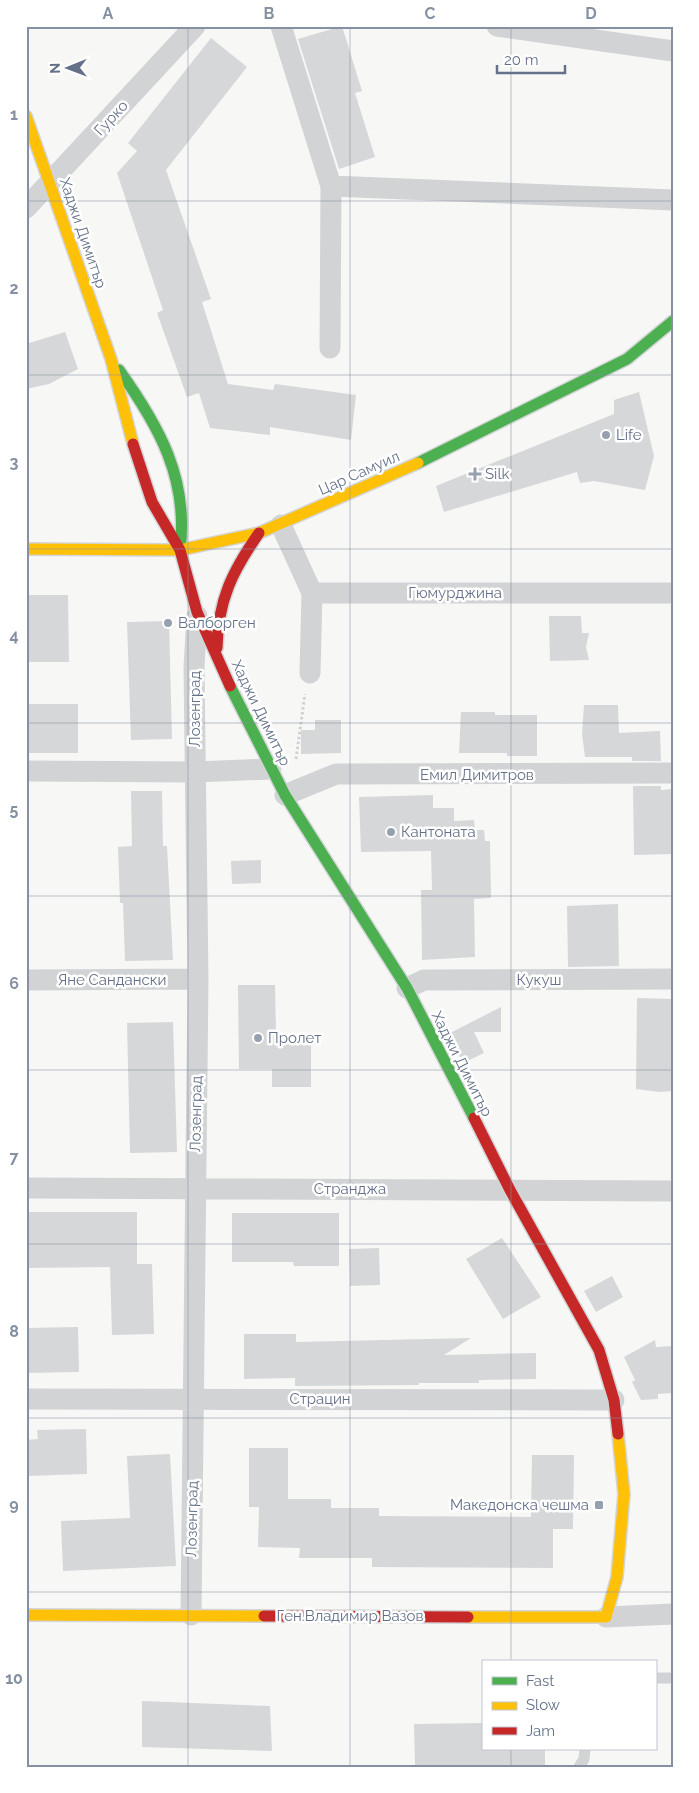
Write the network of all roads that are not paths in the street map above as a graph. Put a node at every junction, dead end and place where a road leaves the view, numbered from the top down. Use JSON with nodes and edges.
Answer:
{"nodes":[{"id":1,"x":195,"y":26,"type":"edge"},
{"id":2,"x":281,"y":26,"type":"edge"},
{"id":3,"x":497,"y":26,"type":"edge"},
{"id":4,"x":673,"y":51,"type":"edge"},
{"id":5,"x":26,"y":116,"type":"edge"},
{"id":6,"x":50,"y":185,"type":"junction"},
{"id":7,"x":332,"y":186,"type":"junction"},
{"id":8,"x":673,"y":200,"type":"edge"},
{"id":9,"x":26,"y":208,"type":"edge"},
{"id":10,"x":673,"y":321,"type":"edge"},
{"id":11,"x":330,"y":348,"type":"dead end"},
{"id":12,"x":111,"y":359,"type":"junction"},
{"id":13,"x":281,"y":525,"type":"junction"},
{"id":14,"x":259,"y":533,"type":"junction"},
{"id":15,"x":26,"y":549,"type":"edge"},
{"id":16,"x":180,"y":550,"type":"junction"},
{"id":17,"x":312,"y":592,"type":"junction"},
{"id":18,"x":673,"y":593,"type":"edge"},
{"id":19,"x":197,"y":612,"type":"junction"},
{"id":20,"x":217,"y":660,"type":"junction"},
{"id":21,"x":310,"y":674,"type":"road end"},
{"id":22,"x":271,"y":769,"type":"junction"},
{"id":23,"x":26,"y":771,"type":"edge"},
{"id":24,"x":195,"y":772,"type":"junction"},
{"id":25,"x":673,"y":773,"type":"edge"},
{"id":26,"x":288,"y":793,"type":"junction"},
{"id":27,"x":198,"y":979,"type":"junction"},
{"id":28,"x":673,"y":979,"type":"edge"},
{"id":29,"x":26,"y":980,"type":"edge"},
{"id":30,"x":407,"y":988,"type":"junction"},
{"id":31,"x":26,"y":1188,"type":"edge"},
{"id":32,"x":195,"y":1188,"type":"junction"},
{"id":33,"x":510,"y":1190,"type":"junction"},
{"id":34,"x":673,"y":1191,"type":"edge"},
{"id":35,"x":193,"y":1398,"type":"junction"},
{"id":36,"x":26,"y":1399,"type":"edge"},
{"id":37,"x":614,"y":1400,"type":"junction"},
{"id":38,"x":673,"y":1614,"type":"edge"},
{"id":39,"x":26,"y":1615,"type":"edge"},
{"id":40,"x":191,"y":1616,"type":"junction"},
{"id":41,"x":606,"y":1617,"type":"junction"},
{"id":42,"x":656,"y":1678,"type":"edge"},
{"id":43,"x":673,"y":1678,"type":"edge"},
{"id":44,"x":585,"y":1750,"type":"edge"},
{"id":45,"x":579,"y":1767,"type":"edge"}],
"edges":[{"from":1,"to":6,"type":"street","name":"Гурко"},
{"from":2,"to":7,"type":"street"},
{"from":3,"to":4,"type":"street"},
{"from":5,"to":6,"type":"street","name":"Хаджи Димитър"},
{"from":6,"to":9,"type":"street","name":"Гурко"},
{"from":6,"to":12,"type":"street","name":"Хаджи Димитър"},
{"from":7,"to":8,"type":"street"},
{"from":7,"to":11,"type":"street"},
{"from":10,"to":13,"type":"street","name":"Цар Самуил"},
{"from":12,"to":16,"type":"street","name":"Хаджи Димитър"},
{"from":12,"to":16,"type":"street","name":"Хаджи Димитър"},
{"from":13,"to":14,"type":"street","name":"Цар Самуил"},
{"from":13,"to":17,"type":"street"},
{"from":14,"to":16,"type":"street","name":"Цар Самуил"},
{"from":14,"to":20,"type":"street"},
{"from":15,"to":16,"type":"street","name":"Цар Самуил"},
{"from":16,"to":19,"type":"street","name":"Хаджи Димитър"},
{"from":17,"to":18,"type":"street","name":"Гюмурджина"},
{"from":17,"to":21,"type":"street"},
{"from":19,"to":20,"type":"street","name":"Хаджи Димитър"},
{"from":19,"to":24,"type":"street","name":"Лозенград"},
{"from":20,"to":22,"type":"street","name":"Хаджи Димитър"},
{"from":22,"to":24,"type":"street"},
{"from":22,"to":26,"type":"street","name":"Хаджи Димитър"},
{"from":23,"to":24,"type":"street"},
{"from":24,"to":27,"type":"street","name":"Лозенград"},
{"from":25,"to":26,"type":"street","name":"Емил Димитров"},
{"from":26,"to":30,"type":"street","name":"Хаджи Димитър"},
{"from":27,"to":29,"type":"street","name":"Яне Сандански"},
{"from":27,"to":32,"type":"street","name":"Лозенград"},
{"from":28,"to":30,"type":"street","name":"Кукуш"},
{"from":30,"to":33,"type":"street","name":"Хаджи Димитър"},
{"from":31,"to":32,"type":"street","name":"Странджа"},
{"from":32,"to":33,"type":"street","name":"Странджа"},
{"from":32,"to":35,"type":"street","name":"Лозенград"},
{"from":33,"to":34,"type":"street","name":"Странджа"},
{"from":33,"to":37,"type":"street","name":"Хаджи Димитър"},
{"from":35,"to":36,"type":"street","name":"Страцин"},
{"from":35,"to":37,"type":"street","name":"Страцин"},
{"from":35,"to":40,"type":"street","name":"Лозенград"},
{"from":37,"to":41,"type":"street","name":"Хаджи Димитър"},
{"from":38,"to":41,"type":"street","name":"Ген.Владимир Вазов"},
{"from":39,"to":40,"type":"street","name":"Ген.Владимир Вазов"},
{"from":40,"to":41,"type":"street","name":"Ген.Владимир Вазов"},
{"from":42,"to":43,"type":"lane"},
{"from":44,"to":45,"type":"lane"}]}
